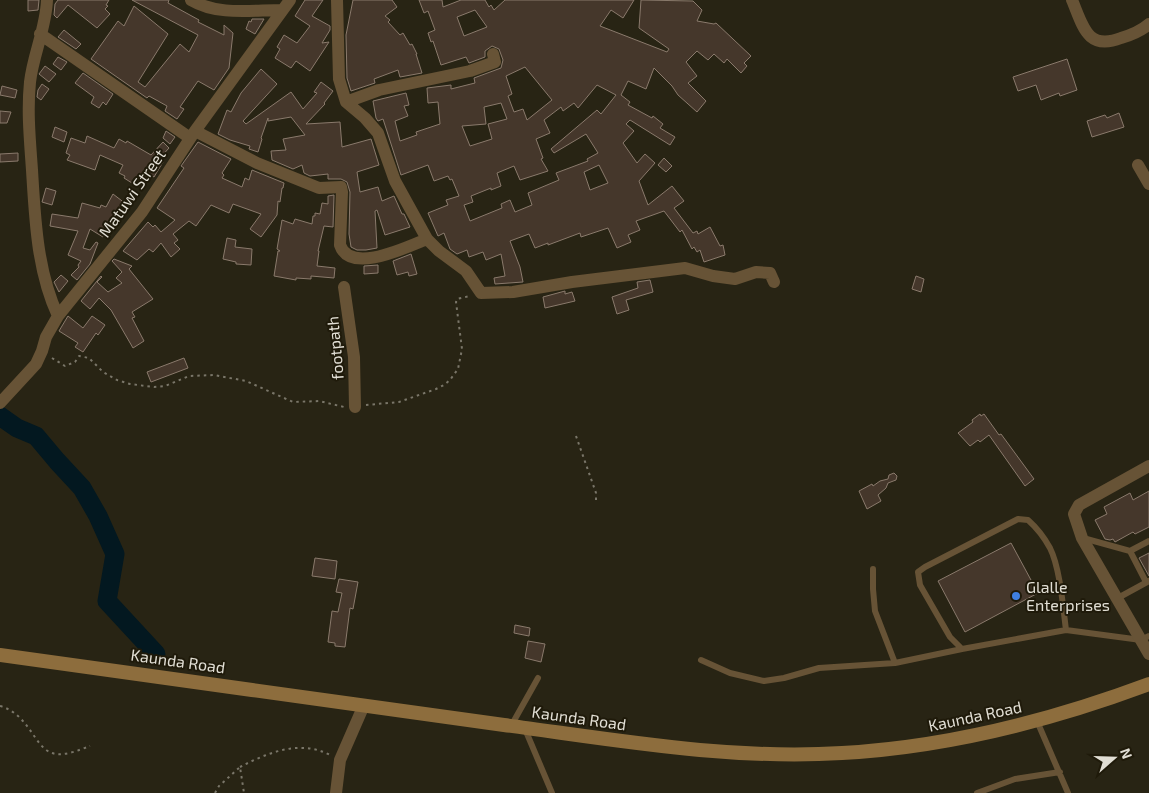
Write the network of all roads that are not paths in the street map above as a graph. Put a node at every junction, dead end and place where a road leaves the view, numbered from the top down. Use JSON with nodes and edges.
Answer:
{"nodes":[{"id":1,"x":47,"y":0,"type":"edge"},
{"id":2,"x":191,"y":0,"type":"edge"},
{"id":3,"x":337,"y":0,"type":"edge"},
{"id":4,"x":1072,"y":0,"type":"edge"},
{"id":5,"x":286,"y":5,"type":"edge"},
{"id":6,"x":1149,"y":24,"type":"edge"},
{"id":7,"x":40,"y":34,"type":"junction"},
{"id":8,"x":493,"y":54,"type":"dead end"},
{"id":9,"x":346,"y":102,"type":"junction"},
{"id":10,"x":192,"y":134,"type":"junction"},
{"id":11,"x":1138,"y":165,"type":"dead end"},
{"id":12,"x":1149,"y":184,"type":"edge"},
{"id":13,"x":427,"y":239,"type":"junction"},
{"id":14,"x":774,"y":282,"type":"dead end"},
{"id":15,"x":344,"y":287,"type":"dead end"},
{"id":16,"x":58,"y":316,"type":"junction"},
{"id":17,"x":0,"y":403,"type":"edge"},
{"id":18,"x":355,"y":407,"type":"road end"},
{"id":19,"x":1149,"y":466,"type":"edge"},
{"id":20,"x":1082,"y":538,"type":"junction"},
{"id":21,"x":1149,"y":541,"type":"edge"},
{"id":22,"x":1130,"y":551,"type":"junction"},
{"id":23,"x":873,"y":569,"type":"dead end"},
{"id":24,"x":1148,"y":582,"type":"edge"},
{"id":25,"x":1116,"y":599,"type":"junction"},
{"id":26,"x":1066,"y":630,"type":"junction"},
{"id":27,"x":1145,"y":638,"type":"edge"},
{"id":28,"x":962,"y":649,"type":"junction"},
{"id":29,"x":1149,"y":654,"type":"edge"},
{"id":30,"x":0,"y":656,"type":"edge"},
{"id":31,"x":701,"y":660,"type":"dead end"},
{"id":32,"x":895,"y":663,"type":"junction"},
{"id":33,"x":538,"y":678,"type":"dead end"},
{"id":34,"x":1149,"y":684,"type":"edge"},
{"id":35,"x":364,"y":705,"type":"junction"},
{"id":36,"x":1037,"y":720,"type":"junction"},
{"id":37,"x":518,"y":727,"type":"junction"},
{"id":38,"x":1060,"y":772,"type":"junction"},
{"id":39,"x":336,"y":793,"type":"edge"},
{"id":40,"x":552,"y":793,"type":"edge"},
{"id":41,"x":977,"y":793,"type":"edge"},
{"id":42,"x":1068,"y":793,"type":"edge"}],
"edges":[{"from":1,"to":7,"type":"street"},
{"from":2,"to":5,"type":"street"},
{"from":3,"to":9,"type":"street"},
{"from":4,"to":6,"type":"street"},
{"from":5,"to":10,"type":"street","name":"Matuwi Street"},
{"from":7,"to":10,"type":"street"},
{"from":7,"to":16,"type":"street"},
{"from":8,"to":9,"type":"street"},
{"from":9,"to":13,"type":"street"},
{"from":10,"to":13,"type":"street"},
{"from":10,"to":16,"type":"street","name":"Matuwi Street"},
{"from":11,"to":12,"type":"street"},
{"from":13,"to":14,"type":"street"},
{"from":15,"to":18,"type":"street","name":"footpath"},
{"from":16,"to":17,"type":"street","name":"Matuwi Street"},
{"from":19,"to":20,"type":"street"},
{"from":20,"to":22,"type":"lane"},
{"from":20,"to":25,"type":"street"},
{"from":21,"to":22,"type":"lane"},
{"from":22,"to":24,"type":"lane"},
{"from":23,"to":32,"type":"lane"},
{"from":24,"to":25,"type":"lane"},
{"from":25,"to":27,"type":"street"},
{"from":26,"to":27,"type":"lane"},
{"from":26,"to":28,"type":"lane"},
{"from":26,"to":28,"type":"lane"},
{"from":27,"to":29,"type":"street"},
{"from":28,"to":32,"type":"lane"},
{"from":30,"to":35,"type":"main road","name":"Kaunda Road"},
{"from":31,"to":32,"type":"lane"},
{"from":33,"to":37,"type":"lane"},
{"from":34,"to":36,"type":"main road","name":"Kaunda Road"},
{"from":35,"to":37,"type":"main road","name":"Kaunda Road"},
{"from":35,"to":39,"type":"street"},
{"from":36,"to":37,"type":"main road","name":"Kaunda Road"},
{"from":36,"to":38,"type":"lane"},
{"from":37,"to":40,"type":"lane"},
{"from":38,"to":41,"type":"lane"},
{"from":38,"to":42,"type":"lane"}]}
